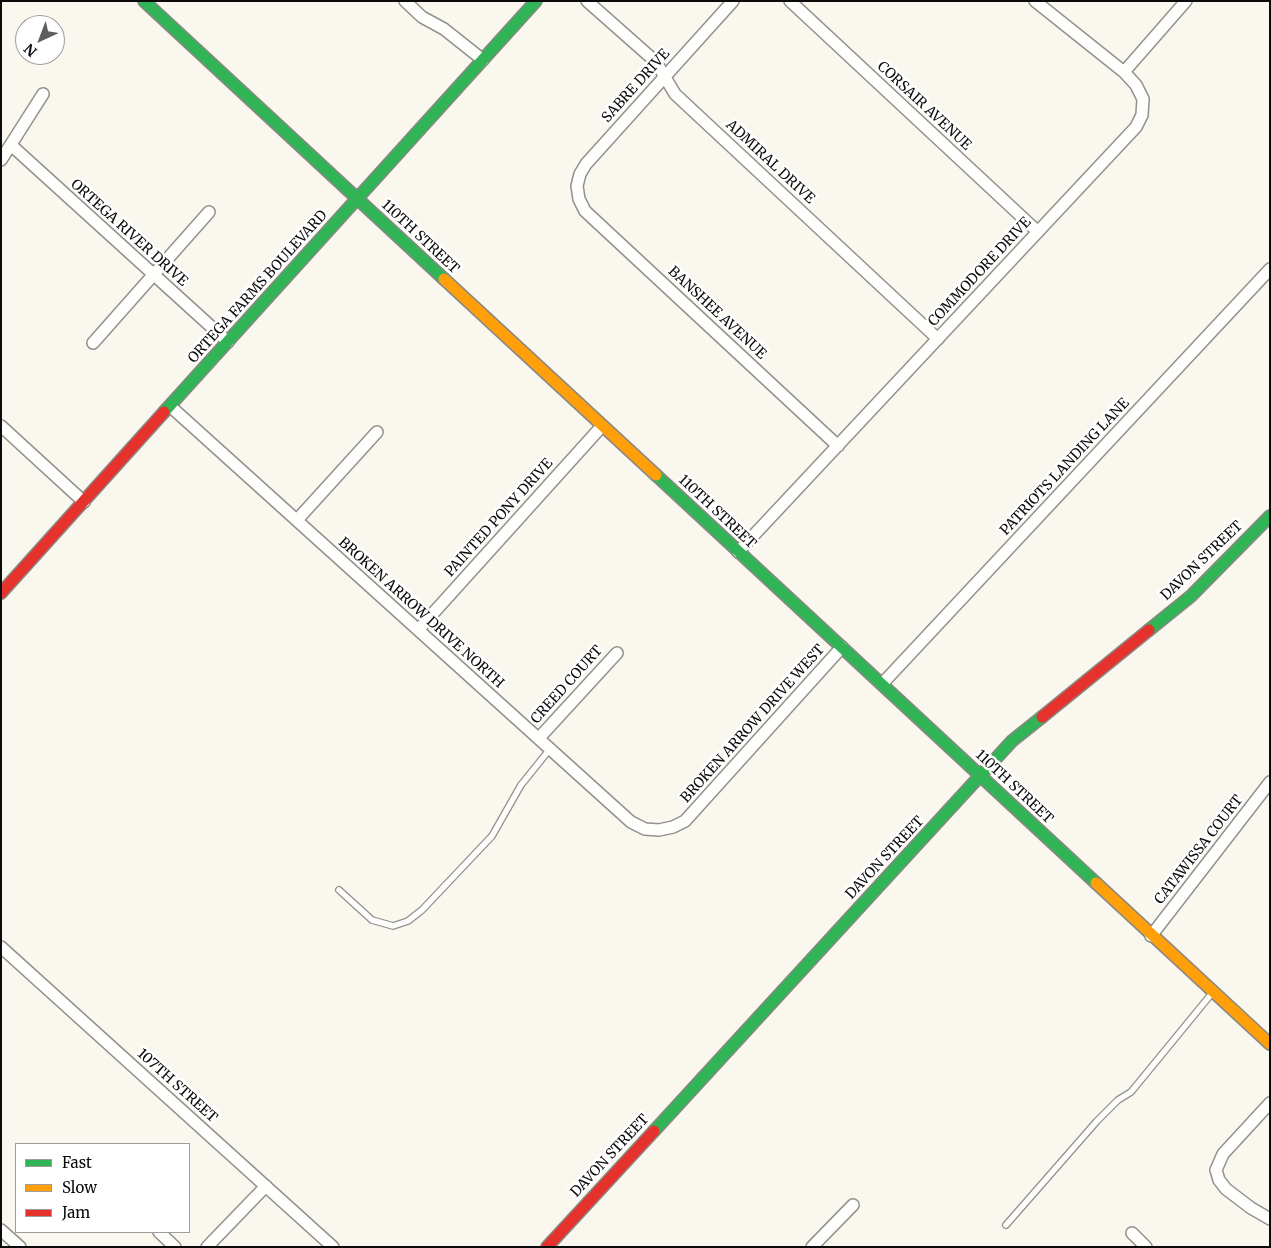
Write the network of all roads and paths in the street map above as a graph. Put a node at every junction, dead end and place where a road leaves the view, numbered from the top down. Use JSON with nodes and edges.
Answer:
{"nodes":[{"id":1,"x":144,"y":1,"type":"edge"},
{"id":2,"x":405,"y":1,"type":"edge"},
{"id":3,"x":536,"y":1,"type":"edge"},
{"id":4,"x":587,"y":1,"type":"edge"},
{"id":5,"x":733,"y":1,"type":"edge"},
{"id":6,"x":790,"y":1,"type":"edge"},
{"id":7,"x":1036,"y":1,"type":"edge"},
{"id":8,"x":1186,"y":1,"type":"edge"},
{"id":9,"x":482,"y":60,"type":"junction"},
{"id":10,"x":1124,"y":72,"type":"junction"},
{"id":11,"x":665,"y":78,"type":"junction"},
{"id":12,"x":43,"y":94,"type":"dead end"},
{"id":13,"x":11,"y":145,"type":"junction"},
{"id":14,"x":1,"y":160,"type":"edge"},
{"id":15,"x":357,"y":199,"type":"junction"},
{"id":16,"x":579,"y":199,"type":"joint"},
{"id":17,"x":209,"y":212,"type":"dead end"},
{"id":18,"x":1038,"y":232,"type":"junction"},
{"id":19,"x":1270,"y":269,"type":"edge"},
{"id":20,"x":152,"y":275,"type":"junction"},
{"id":21,"x":938,"y":339,"type":"junction"},
{"id":22,"x":228,"y":342,"type":"junction"},
{"id":23,"x":93,"y":343,"type":"dead end"},
{"id":24,"x":170,"y":406,"type":"junction"},
{"id":25,"x":1,"y":426,"type":"edge"},
{"id":26,"x":602,"y":426,"type":"junction"},
{"id":27,"x":377,"y":432,"type":"dead end"},
{"id":28,"x":838,"y":446,"type":"junction"},
{"id":29,"x":84,"y":502,"type":"junction"},
{"id":30,"x":1270,"y":516,"type":"edge"},
{"id":31,"x":297,"y":520,"type":"junction"},
{"id":32,"x":738,"y":552,"type":"junction"},
{"id":33,"x":1,"y":593,"type":"edge"},
{"id":34,"x":418,"y":630,"type":"junction"},
{"id":35,"x":842,"y":647,"type":"junction"},
{"id":36,"x":617,"y":652,"type":"dead end"},
{"id":37,"x":882,"y":684,"type":"junction"},
{"id":38,"x":539,"y":738,"type":"junction"},
{"id":39,"x":550,"y":749,"type":"junction"},
{"id":40,"x":981,"y":775,"type":"junction"},
{"id":41,"x":1270,"y":782,"type":"edge"},
{"id":42,"x":659,"y":830,"type":"joint"},
{"id":43,"x":339,"y":890,"type":"dead end"},
{"id":44,"x":1151,"y":936,"type":"junction"},
{"id":45,"x":1,"y":948,"type":"edge"},
{"id":46,"x":1213,"y":992,"type":"junction"},
{"id":47,"x":1270,"y":1044,"type":"edge"},
{"id":48,"x":1270,"y":1103,"type":"edge"},
{"id":49,"x":266,"y":1186,"type":"junction"},
{"id":50,"x":854,"y":1205,"type":"dead end"},
{"id":51,"x":1270,"y":1219,"type":"edge"},
{"id":52,"x":1006,"y":1225,"type":"dead end"},
{"id":53,"x":1,"y":1230,"type":"edge"},
{"id":54,"x":160,"y":1233,"type":"edge"},
{"id":55,"x":1132,"y":1233,"type":"dead end"},
{"id":56,"x":20,"y":1247,"type":"edge"},
{"id":57,"x":175,"y":1247,"type":"edge"},
{"id":58,"x":208,"y":1247,"type":"edge"},
{"id":59,"x":333,"y":1247,"type":"edge"},
{"id":60,"x":547,"y":1247,"type":"edge"},
{"id":61,"x":812,"y":1247,"type":"edge"},
{"id":62,"x":1146,"y":1247,"type":"edge"}],
"edges":[{"from":1,"to":15,"type":"street","name":"110TH STREET"},
{"from":2,"to":9,"type":"street"},
{"from":3,"to":9,"type":"street","name":"ORTEGA FARMS BOULEVARD"},
{"from":4,"to":11,"type":"street","name":"ADMIRAL DRIVE"},
{"from":5,"to":11,"type":"street","name":"SABRE DRIVE"},
{"from":6,"to":18,"type":"street","name":"CORSAIR AVENUE"},
{"from":7,"to":10,"type":"street","name":"COMMODORE DRIVE"},
{"from":8,"to":10,"type":"street"},
{"from":9,"to":15,"type":"street","name":"ORTEGA FARMS BOULEVARD"},
{"from":10,"to":18,"type":"street","name":"COMMODORE DRIVE"},
{"from":11,"to":16,"type":"street","name":"SABRE DRIVE"},
{"from":11,"to":21,"type":"street","name":"ADMIRAL DRIVE"},
{"from":12,"to":13,"type":"street"},
{"from":13,"to":14,"type":"street"},
{"from":13,"to":20,"type":"street","name":"ORTEGA RIVER DRIVE"},
{"from":15,"to":22,"type":"street","name":"ORTEGA FARMS BOULEVARD"},
{"from":15,"to":26,"type":"street","name":"110TH STREET"},
{"from":16,"to":28,"type":"street","name":"BANSHEE AVENUE"},
{"from":17,"to":20,"type":"street"},
{"from":18,"to":21,"type":"street","name":"COMMODORE DRIVE"},
{"from":19,"to":37,"type":"street","name":"PATRIOTS LANDING LANE"},
{"from":20,"to":22,"type":"street","name":"ORTEGA RIVER DRIVE"},
{"from":20,"to":23,"type":"street"},
{"from":21,"to":28,"type":"street","name":"COMMODORE DRIVE"},
{"from":22,"to":24,"type":"street","name":"ORTEGA FARMS BOULEVARD"},
{"from":24,"to":29,"type":"street","name":"ORTEGA FARMS BOULEVARD"},
{"from":24,"to":31,"type":"street","name":"BROKEN ARROW DRIVE NORTH"},
{"from":25,"to":29,"type":"street"},
{"from":26,"to":32,"type":"street","name":"110TH STREET"},
{"from":26,"to":34,"type":"street","name":"PAINTED PONY DRIVE"},
{"from":27,"to":31,"type":"street"},
{"from":28,"to":32,"type":"street","name":"COMMODORE DRIVE"},
{"from":29,"to":33,"type":"street","name":"ORTEGA FARMS BOULEVARD"},
{"from":30,"to":40,"type":"street","name":"DAVON STREET"},
{"from":31,"to":34,"type":"street","name":"BROKEN ARROW DRIVE NORTH"},
{"from":32,"to":35,"type":"street","name":"110TH STREET"},
{"from":34,"to":38,"type":"street","name":"BROKEN ARROW DRIVE NORTH"},
{"from":35,"to":37,"type":"street","name":"110TH STREET"},
{"from":35,"to":42,"type":"street","name":"BROKEN ARROW DRIVE WEST"},
{"from":36,"to":38,"type":"street","name":"CREED COURT"},
{"from":37,"to":40,"type":"street","name":"110TH STREET"},
{"from":38,"to":39,"type":"street","name":"BROKEN ARROW DRIVE NORTH"},
{"from":39,"to":42,"type":"street","name":"BROKEN ARROW DRIVE NORTH"},
{"from":39,"to":43,"type":"lane"},
{"from":40,"to":44,"type":"street","name":"110TH STREET"},
{"from":40,"to":60,"type":"street","name":"DAVON STREET"},
{"from":41,"to":44,"type":"street","name":"CATAWISSA COURT"},
{"from":44,"to":46,"type":"street","name":"110TH STREET"},
{"from":45,"to":49,"type":"street","name":"107TH STREET"},
{"from":46,"to":47,"type":"street","name":"110TH STREET"},
{"from":46,"to":52,"type":"lane"},
{"from":48,"to":51,"type":"street"},
{"from":49,"to":58,"type":"street"},
{"from":49,"to":59,"type":"street","name":"107TH STREET"},
{"from":50,"to":61,"type":"street"},
{"from":53,"to":56,"type":"street"},
{"from":54,"to":57,"type":"street"},
{"from":55,"to":62,"type":"street"}]}
